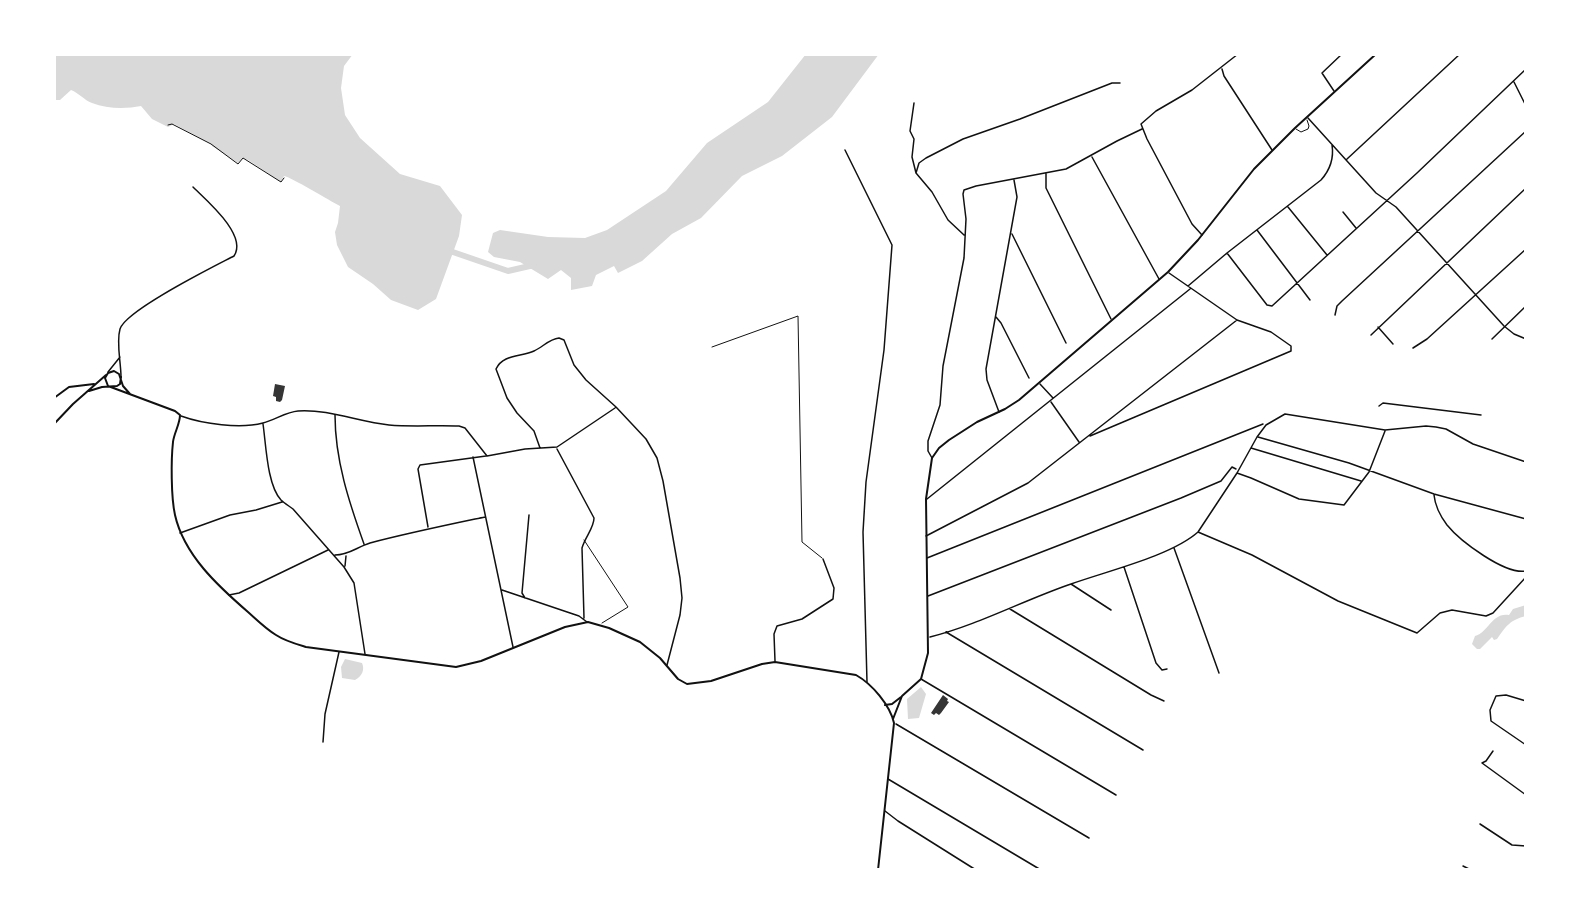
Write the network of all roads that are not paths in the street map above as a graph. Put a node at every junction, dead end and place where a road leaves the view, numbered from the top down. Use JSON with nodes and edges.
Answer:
{"nodes":[{"id":1,"x":1238,"y":54,"type":"edge"},
{"id":2,"x":1342,"y":54,"type":"edge"},
{"id":3,"x":1376,"y":54,"type":"edge"},
{"id":4,"x":1460,"y":54,"type":"edge"},
{"id":5,"x":1221,"y":68,"type":"junction"},
{"id":6,"x":1526,"y":69,"type":"edge"},
{"id":7,"x":1513,"y":81,"type":"junction"},
{"id":8,"x":1120,"y":83,"type":"dead end"},
{"id":9,"x":1335,"y":92,"type":"junction"},
{"id":10,"x":914,"y":103,"type":"dead end"},
{"id":11,"x":1526,"y":106,"type":"edge"},
{"id":12,"x":1307,"y":118,"type":"junction"},
{"id":13,"x":1295,"y":128,"type":"junction"},
{"id":14,"x":1142,"y":129,"type":"junction"},
{"id":15,"x":1526,"y":131,"type":"edge"},
{"id":16,"x":1332,"y":144,"type":"junction"},
{"id":17,"x":844,"y":150,"type":"dead end"},
{"id":18,"x":1272,"y":150,"type":"junction"},
{"id":19,"x":1091,"y":156,"type":"junction"},
{"id":20,"x":1346,"y":159,"type":"junction"},
{"id":21,"x":916,"y":172,"type":"junction"},
{"id":22,"x":1046,"y":173,"type":"junction"},
{"id":23,"x":1014,"y":180,"type":"junction"},
{"id":24,"x":193,"y":187,"type":"dead end"},
{"id":25,"x":1526,"y":188,"type":"edge"},
{"id":26,"x":1387,"y":200,"type":"junction"},
{"id":27,"x":1288,"y":206,"type":"junction"},
{"id":28,"x":1343,"y":212,"type":"dead end"},
{"id":29,"x":1357,"y":229,"type":"junction"},
{"id":30,"x":1257,"y":230,"type":"junction"},
{"id":31,"x":1417,"y":231,"type":"junction"},
{"id":32,"x":1011,"y":234,"type":"junction"},
{"id":33,"x":964,"y":235,"type":"junction"},
{"id":34,"x":1202,"y":235,"type":"junction"},
{"id":35,"x":1526,"y":249,"type":"edge"},
{"id":36,"x":1227,"y":253,"type":"junction"},
{"id":37,"x":1328,"y":256,"type":"junction"},
{"id":38,"x":1446,"y":262,"type":"junction"},
{"id":39,"x":1168,"y":272,"type":"junction"},
{"id":40,"x":1159,"y":280,"type":"junction"},
{"id":41,"x":1297,"y":284,"type":"junction"},
{"id":42,"x":1188,"y":286,"type":"junction"},
{"id":43,"x":1191,"y":289,"type":"junction"},
{"id":44,"x":1475,"y":295,"type":"junction"},
{"id":45,"x":1310,"y":300,"type":"dead end"},
{"id":46,"x":1526,"y":306,"type":"edge"},
{"id":47,"x":1335,"y":315,"type":"dead end"},
{"id":48,"x":995,"y":316,"type":"junction"},
{"id":49,"x":1111,"y":319,"type":"junction"},
{"id":50,"x":1237,"y":320,"type":"junction"},
{"id":51,"x":1504,"y":326,"type":"junction"},
{"id":52,"x":1378,"y":327,"type":"junction"},
{"id":53,"x":1371,"y":334,"type":"dead end"},
{"id":54,"x":1492,"y":339,"type":"dead end"},
{"id":55,"x":1526,"y":339,"type":"edge"},
{"id":56,"x":1066,"y":343,"type":"dead end"},
{"id":57,"x":1394,"y":344,"type":"dead end"},
{"id":58,"x":712,"y":348,"type":"dead end"},
{"id":59,"x":1413,"y":348,"type":"dead end"},
{"id":60,"x":120,"y":353,"type":"junction"},
{"id":61,"x":108,"y":373,"type":"junction"},
{"id":62,"x":121,"y":377,"type":"junction"},
{"id":63,"x":1029,"y":378,"type":"dead end"},
{"id":64,"x":97,"y":383,"type":"junction"},
{"id":65,"x":1039,"y":383,"type":"junction"},
{"id":66,"x":110,"y":387,"type":"junction"},
{"id":67,"x":82,"y":396,"type":"junction"},
{"id":68,"x":132,"y":396,"type":"junction"},
{"id":69,"x":54,"y":398,"type":"edge"},
{"id":70,"x":1053,"y":399,"type":"junction"},
{"id":71,"x":1051,"y":402,"type":"junction"},
{"id":72,"x":1379,"y":406,"type":"dead end"},
{"id":73,"x":616,"y":408,"type":"junction"},
{"id":74,"x":999,"y":412,"type":"junction"},
{"id":75,"x":335,"y":414,"type":"junction"},
{"id":76,"x":1481,"y":415,"type":"dead end"},
{"id":77,"x":180,"y":416,"type":"junction"},
{"id":78,"x":263,"y":423,"type":"junction"},
{"id":79,"x":54,"y":424,"type":"edge"},
{"id":80,"x":1263,"y":424,"type":"dead end"},
{"id":81,"x":1385,"y":430,"type":"junction"},
{"id":82,"x":1086,"y":437,"type":"junction"},
{"id":83,"x":1257,"y":437,"type":"junction"},
{"id":84,"x":1080,"y":442,"type":"junction"},
{"id":85,"x":556,"y":447,"type":"junction"},
{"id":86,"x":540,"y":448,"type":"junction"},
{"id":87,"x":1250,"y":448,"type":"junction"},
{"id":88,"x":486,"y":455,"type":"junction"},
{"id":89,"x":472,"y":457,"type":"junction"},
{"id":90,"x":932,"y":458,"type":"junction"},
{"id":91,"x":1526,"y":462,"type":"edge"},
{"id":92,"x":1238,"y":470,"type":"junction"},
{"id":93,"x":1369,"y":472,"type":"junction"},
{"id":94,"x":1237,"y":473,"type":"junction"},
{"id":95,"x":1361,"y":481,"type":"junction"},
{"id":96,"x":1434,"y":494,"type":"junction"},
{"id":97,"x":926,"y":499,"type":"junction"},
{"id":98,"x":282,"y":502,"type":"junction"},
{"id":99,"x":529,"y":515,"type":"dead end"},
{"id":100,"x":485,"y":517,"type":"junction"},
{"id":101,"x":1526,"y":519,"type":"edge"},
{"id":102,"x":429,"y":528,"type":"junction"},
{"id":103,"x":1198,"y":531,"type":"junction"},
{"id":104,"x":180,"y":533,"type":"junction"},
{"id":105,"x":926,"y":536,"type":"junction"},
{"id":106,"x":584,"y":540,"type":"junction"},
{"id":107,"x":364,"y":545,"type":"junction"},
{"id":108,"x":1174,"y":547,"type":"junction"},
{"id":109,"x":329,"y":550,"type":"junction"},
{"id":110,"x":334,"y":555,"type":"junction"},
{"id":111,"x":347,"y":555,"type":"junction"},
{"id":112,"x":823,"y":559,"type":"joint"},
{"id":113,"x":926,"y":559,"type":"junction"},
{"id":114,"x":1123,"y":566,"type":"junction"},
{"id":115,"x":344,"y":567,"type":"junction"},
{"id":116,"x":1526,"y":571,"type":"edge"},
{"id":117,"x":1526,"y":577,"type":"edge"},
{"id":118,"x":1071,"y":584,"type":"junction"},
{"id":119,"x":501,"y":590,"type":"junction"},
{"id":120,"x":229,"y":595,"type":"junction"},
{"id":121,"x":927,"y":596,"type":"junction"},
{"id":122,"x":528,"y":599,"type":"junction"},
{"id":123,"x":1010,"y":608,"type":"junction"},
{"id":124,"x":1111,"y":610,"type":"dead end"},
{"id":125,"x":584,"y":618,"type":"junction"},
{"id":126,"x":588,"y":622,"type":"junction"},
{"id":127,"x":600,"y":624,"type":"junction"},
{"id":128,"x":945,"y":632,"type":"junction"},
{"id":129,"x":929,"y":637,"type":"junction"},
{"id":130,"x":513,"y":648,"type":"junction"},
{"id":131,"x":339,"y":650,"type":"junction"},
{"id":132,"x":365,"y":654,"type":"junction"},
{"id":133,"x":775,"y":662,"type":"junction"},
{"id":134,"x":667,"y":666,"type":"junction"},
{"id":135,"x":1167,"y":669,"type":"dead end"},
{"id":136,"x":1219,"y":673,"type":"dead end"},
{"id":137,"x":921,"y":679,"type":"junction"},
{"id":138,"x":867,"y":682,"type":"junction"},
{"id":139,"x":902,"y":696,"type":"junction"},
{"id":140,"x":1164,"y":701,"type":"dead end"},
{"id":141,"x":1526,"y":701,"type":"edge"},
{"id":142,"x":885,"y":705,"type":"junction"},
{"id":143,"x":893,"y":721,"type":"junction"},
{"id":144,"x":323,"y":742,"type":"dead end"},
{"id":145,"x":1526,"y":745,"type":"edge"},
{"id":146,"x":1143,"y":750,"type":"dead end"},
{"id":147,"x":1493,"y":751,"type":"dead end"},
{"id":148,"x":888,"y":778,"type":"junction"},
{"id":149,"x":1116,"y":795,"type":"dead end"},
{"id":150,"x":1526,"y":795,"type":"edge"},
{"id":151,"x":885,"y":810,"type":"junction"},
{"id":152,"x":1480,"y":824,"type":"dead end"},
{"id":153,"x":1089,"y":838,"type":"dead end"},
{"id":154,"x":1526,"y":846,"type":"edge"},
{"id":155,"x":1464,"y":866,"type":"dead end"},
{"id":156,"x":878,"y":870,"type":"edge"},
{"id":157,"x":976,"y":870,"type":"edge"},
{"id":158,"x":1041,"y":870,"type":"edge"},
{"id":159,"x":1471,"y":870,"type":"edge"}],
"edges":[{"from":1,"to":5,"type":"street"},
{"from":2,"to":9,"type":"street"},
{"from":3,"to":9,"type":"street"},
{"from":4,"to":20,"type":"street"},
{"from":5,"to":14,"type":"street"},
{"from":5,"to":18,"type":"street"},
{"from":6,"to":7,"type":"street"},
{"from":7,"to":11,"type":"street"},
{"from":7,"to":26,"type":"street"},
{"from":8,"to":21,"type":"street"},
{"from":9,"to":12,"type":"street"},
{"from":10,"to":21,"type":"street"},
{"from":12,"to":13,"type":"street"},
{"from":12,"to":13,"type":"lane"},
{"from":12,"to":16,"type":"street"},
{"from":13,"to":18,"type":"street"},
{"from":14,"to":19,"type":"street"},
{"from":14,"to":34,"type":"street"},
{"from":15,"to":31,"type":"street"},
{"from":16,"to":20,"type":"street"},
{"from":16,"to":27,"type":"street"},
{"from":17,"to":138,"type":"street"},
{"from":18,"to":34,"type":"street"},
{"from":19,"to":22,"type":"street"},
{"from":19,"to":40,"type":"street"},
{"from":20,"to":26,"type":"street"},
{"from":21,"to":33,"type":"street"},
{"from":22,"to":23,"type":"street"},
{"from":22,"to":49,"type":"street"},
{"from":23,"to":32,"type":"street"},
{"from":23,"to":33,"type":"street"},
{"from":24,"to":60,"type":"street"},
{"from":25,"to":38,"type":"street"},
{"from":26,"to":29,"type":"street"},
{"from":26,"to":31,"type":"street"},
{"from":27,"to":30,"type":"street"},
{"from":27,"to":37,"type":"street"},
{"from":28,"to":29,"type":"street"},
{"from":29,"to":37,"type":"street"},
{"from":30,"to":36,"type":"street"},
{"from":30,"to":41,"type":"street"},
{"from":31,"to":38,"type":"street"},
{"from":31,"to":47,"type":"street"},
{"from":32,"to":48,"type":"street"},
{"from":32,"to":56,"type":"street"},
{"from":33,"to":90,"type":"street"},
{"from":34,"to":39,"type":"street"},
{"from":35,"to":44,"type":"street"},
{"from":36,"to":41,"type":"street"},
{"from":36,"to":42,"type":"street"},
{"from":37,"to":41,"type":"street"},
{"from":38,"to":44,"type":"street"},
{"from":38,"to":52,"type":"street"},
{"from":39,"to":40,"type":"street"},
{"from":39,"to":42,"type":"street"},
{"from":40,"to":49,"type":"street"},
{"from":41,"to":45,"type":"street"},
{"from":42,"to":43,"type":"street"},
{"from":43,"to":50,"type":"street"},
{"from":43,"to":70,"type":"street"},
{"from":44,"to":51,"type":"street"},
{"from":44,"to":59,"type":"street"},
{"from":46,"to":51,"type":"street"},
{"from":48,"to":63,"type":"street"},
{"from":48,"to":74,"type":"street"},
{"from":49,"to":65,"type":"street"},
{"from":50,"to":82,"type":"street"},
{"from":50,"to":82,"type":"street"},
{"from":51,"to":54,"type":"street"},
{"from":51,"to":55,"type":"street"},
{"from":52,"to":53,"type":"street"},
{"from":52,"to":57,"type":"street"},
{"from":58,"to":112,"type":"lane"},
{"from":60,"to":61,"type":"street"},
{"from":60,"to":62,"type":"street"},
{"from":61,"to":62,"type":"street"},
{"from":61,"to":64,"type":"street"},
{"from":61,"to":66,"type":"street"},
{"from":62,"to":66,"type":"street"},
{"from":62,"to":68,"type":"street"},
{"from":64,"to":67,"type":"street"},
{"from":64,"to":69,"type":"street"},
{"from":65,"to":70,"type":"street"},
{"from":65,"to":74,"type":"street"},
{"from":66,"to":67,"type":"street"},
{"from":66,"to":68,"type":"street"},
{"from":67,"to":79,"type":"street"},
{"from":68,"to":77,"type":"street"},
{"from":70,"to":71,"type":"street"},
{"from":71,"to":84,"type":"street"},
{"from":71,"to":97,"type":"street"},
{"from":72,"to":76,"type":"street"},
{"from":73,"to":85,"type":"street"},
{"from":73,"to":86,"type":"street"},
{"from":73,"to":134,"type":"street"},
{"from":74,"to":90,"type":"street"},
{"from":75,"to":78,"type":"street"},
{"from":75,"to":88,"type":"street"},
{"from":75,"to":107,"type":"street"},
{"from":77,"to":78,"type":"street"},
{"from":77,"to":104,"type":"street"},
{"from":78,"to":98,"type":"street"},
{"from":80,"to":113,"type":"street"},
{"from":81,"to":83,"type":"street"},
{"from":81,"to":91,"type":"street"},
{"from":81,"to":93,"type":"street"},
{"from":82,"to":84,"type":"street"},
{"from":83,"to":87,"type":"street"},
{"from":83,"to":93,"type":"street"},
{"from":84,"to":105,"type":"street"},
{"from":85,"to":86,"type":"street"},
{"from":85,"to":106,"type":"street"},
{"from":86,"to":88,"type":"street"},
{"from":87,"to":92,"type":"street"},
{"from":87,"to":95,"type":"street"},
{"from":88,"to":89,"type":"street"},
{"from":89,"to":100,"type":"street"},
{"from":89,"to":102,"type":"street"},
{"from":90,"to":97,"type":"street"},
{"from":92,"to":94,"type":"street"},
{"from":92,"to":121,"type":"street"},
{"from":93,"to":95,"type":"street"},
{"from":93,"to":96,"type":"street"},
{"from":94,"to":95,"type":"street"},
{"from":94,"to":103,"type":"street"},
{"from":96,"to":101,"type":"street"},
{"from":96,"to":116,"type":"street"},
{"from":97,"to":105,"type":"street"},
{"from":98,"to":104,"type":"street"},
{"from":98,"to":109,"type":"street"},
{"from":99,"to":122,"type":"street"},
{"from":100,"to":102,"type":"street"},
{"from":100,"to":119,"type":"street"},
{"from":102,"to":107,"type":"street"},
{"from":103,"to":108,"type":"street"},
{"from":103,"to":117,"type":"street"},
{"from":104,"to":120,"type":"street"},
{"from":105,"to":113,"type":"street"},
{"from":106,"to":125,"type":"street"},
{"from":106,"to":127,"type":"lane"},
{"from":107,"to":111,"type":"street"},
{"from":108,"to":114,"type":"street"},
{"from":108,"to":136,"type":"street"},
{"from":109,"to":110,"type":"street"},
{"from":109,"to":120,"type":"street"},
{"from":110,"to":111,"type":"street"},
{"from":110,"to":115,"type":"street"},
{"from":111,"to":115,"type":"street"},
{"from":112,"to":133,"type":"street"},
{"from":113,"to":121,"type":"street"},
{"from":114,"to":118,"type":"street"},
{"from":114,"to":135,"type":"street"},
{"from":115,"to":132,"type":"street"},
{"from":118,"to":123,"type":"street"},
{"from":118,"to":124,"type":"street"},
{"from":119,"to":122,"type":"street"},
{"from":119,"to":130,"type":"street"},
{"from":120,"to":131,"type":"street"},
{"from":121,"to":129,"type":"street"},
{"from":122,"to":125,"type":"street"},
{"from":123,"to":128,"type":"street"},
{"from":123,"to":140,"type":"street"},
{"from":125,"to":126,"type":"street"},
{"from":126,"to":127,"type":"street"},
{"from":126,"to":130,"type":"street"},
{"from":127,"to":134,"type":"street"},
{"from":128,"to":129,"type":"street"},
{"from":128,"to":146,"type":"street"},
{"from":129,"to":137,"type":"street"},
{"from":130,"to":132,"type":"street"},
{"from":131,"to":132,"type":"street"},
{"from":131,"to":144,"type":"street"},
{"from":133,"to":134,"type":"street"},
{"from":133,"to":138,"type":"street"},
{"from":137,"to":139,"type":"street"},
{"from":137,"to":149,"type":"street"},
{"from":138,"to":142,"type":"street"},
{"from":139,"to":142,"type":"street"},
{"from":139,"to":143,"type":"street"},
{"from":141,"to":145,"type":"street"},
{"from":142,"to":143,"type":"street"},
{"from":143,"to":148,"type":"street"},
{"from":143,"to":153,"type":"street"},
{"from":147,"to":150,"type":"street"},
{"from":148,"to":151,"type":"street"},
{"from":148,"to":158,"type":"street"},
{"from":151,"to":156,"type":"street"},
{"from":151,"to":157,"type":"street"},
{"from":152,"to":154,"type":"street"},
{"from":155,"to":159,"type":"street"}]}
